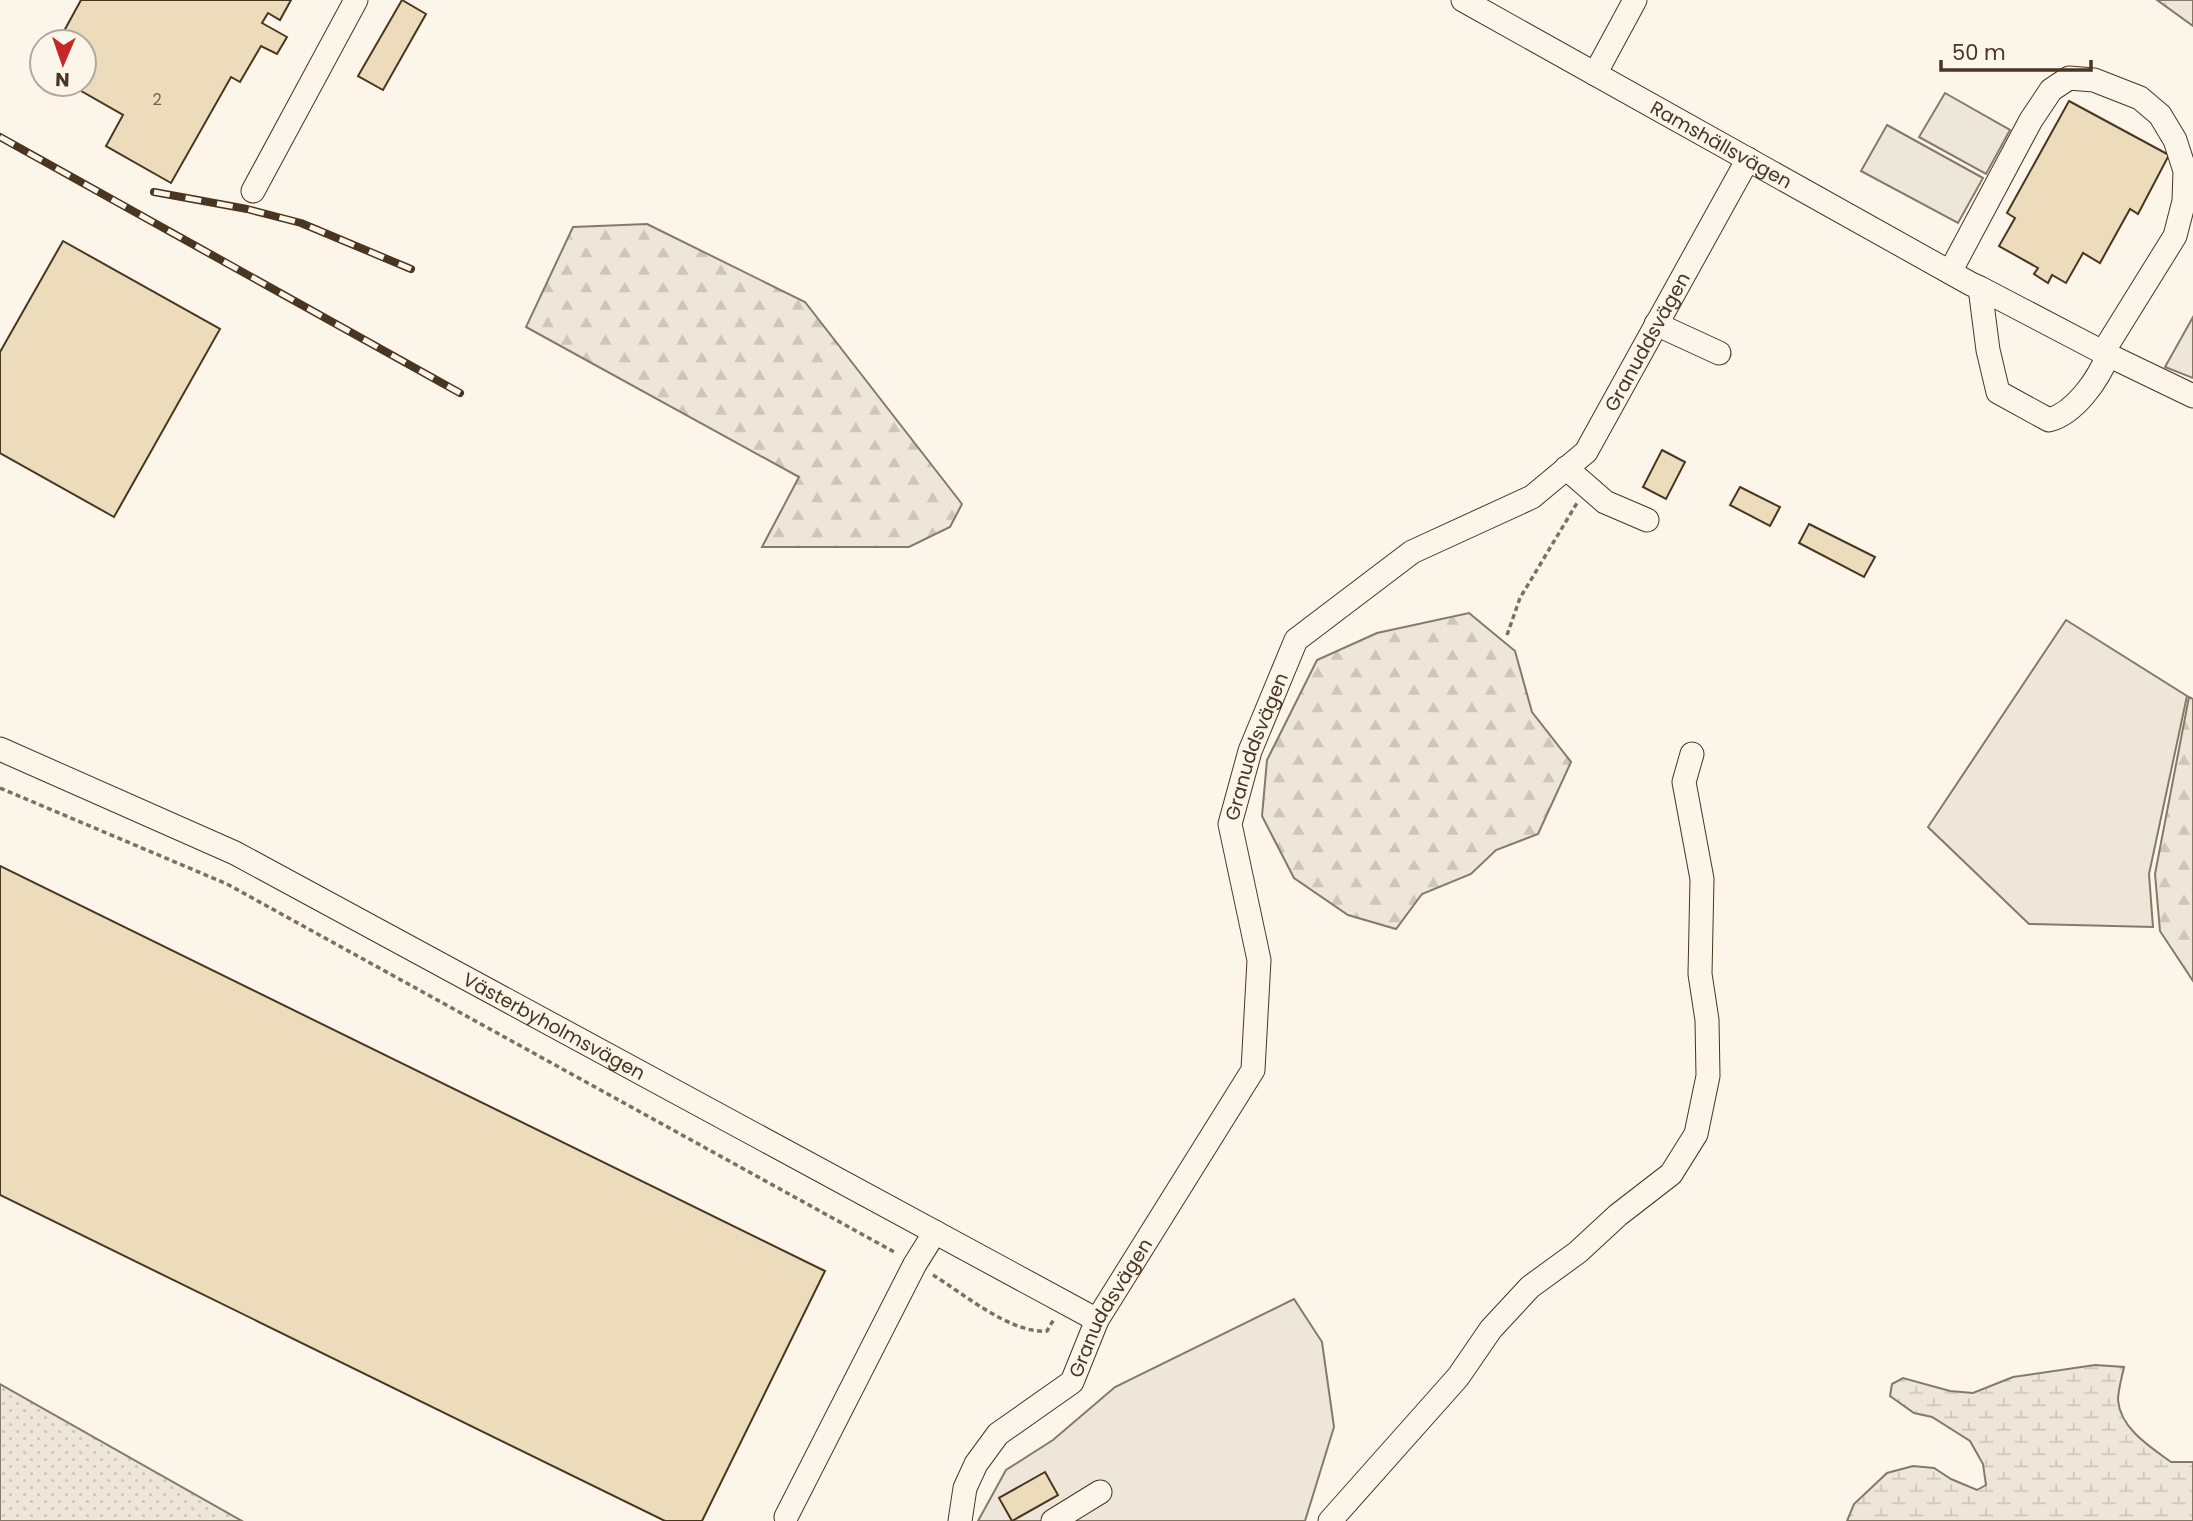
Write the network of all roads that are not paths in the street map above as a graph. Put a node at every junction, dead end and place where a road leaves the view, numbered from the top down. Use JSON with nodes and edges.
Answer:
{"nodes":[{"id":1,"x":356,"y":0,"type":"edge"},
{"id":2,"x":1463,"y":0,"type":"edge"},
{"id":3,"x":1635,"y":0,"type":"edge"},
{"id":4,"x":1595,"y":74,"type":"junction"},
{"id":5,"x":1748,"y":159,"type":"junction"},
{"id":6,"x":253,"y":191,"type":"dead end"},
{"id":7,"x":1950,"y":272,"type":"junction"},
{"id":8,"x":1980,"y":288,"type":"junction"},
{"id":9,"x":1656,"y":324,"type":"junction"},
{"id":10,"x":1719,"y":354,"type":"dead end"},
{"id":11,"x":2106,"y":354,"type":"junction"},
{"id":12,"x":2193,"y":396,"type":"edge"},
{"id":13,"x":1566,"y":468,"type":"junction"},
{"id":14,"x":1647,"y":520,"type":"dead end"},
{"id":15,"x":0,"y":749,"type":"edge"},
{"id":16,"x":1692,"y":754,"type":"dead end"},
{"id":17,"x":935,"y":1232,"type":"junction"},
{"id":18,"x":1097,"y":1320,"type":"junction"},
{"id":19,"x":1100,"y":1492,"type":"dead end"},
{"id":20,"x":786,"y":1517,"type":"dead end"},
{"id":21,"x":960,"y":1521,"type":"edge"},
{"id":22,"x":1053,"y":1521,"type":"edge"},
{"id":23,"x":1330,"y":1521,"type":"edge"}],
"edges":[{"from":1,"to":6,"type":"street"},
{"from":2,"to":4,"type":"street","name":"Ramshällsvägen"},
{"from":3,"to":4,"type":"street"},
{"from":4,"to":5,"type":"street","name":"Ramshällsvägen"},
{"from":5,"to":7,"type":"street","name":"Ramshällsvägen"},
{"from":5,"to":9,"type":"street","name":"Granuddsvägen"},
{"from":7,"to":8,"type":"street","name":"Ramshällsvägen"},
{"from":7,"to":11,"type":"street"},
{"from":8,"to":11,"type":"street","name":"Ramshällsvägen"},
{"from":8,"to":11,"type":"street"},
{"from":9,"to":10,"type":"street"},
{"from":9,"to":13,"type":"street","name":"Granuddsvägen"},
{"from":11,"to":12,"type":"street","name":"Ramshällsvägen"},
{"from":13,"to":14,"type":"street"},
{"from":13,"to":18,"type":"street","name":"Granuddsvägen"},
{"from":15,"to":17,"type":"street","name":"Västerbyholmsvägen"},
{"from":16,"to":23,"type":"street"},
{"from":17,"to":18,"type":"street","name":"Västerbyholmsvägen"},
{"from":17,"to":20,"type":"street"},
{"from":18,"to":21,"type":"street","name":"Granuddsvägen"},
{"from":19,"to":22,"type":"street"}]}
